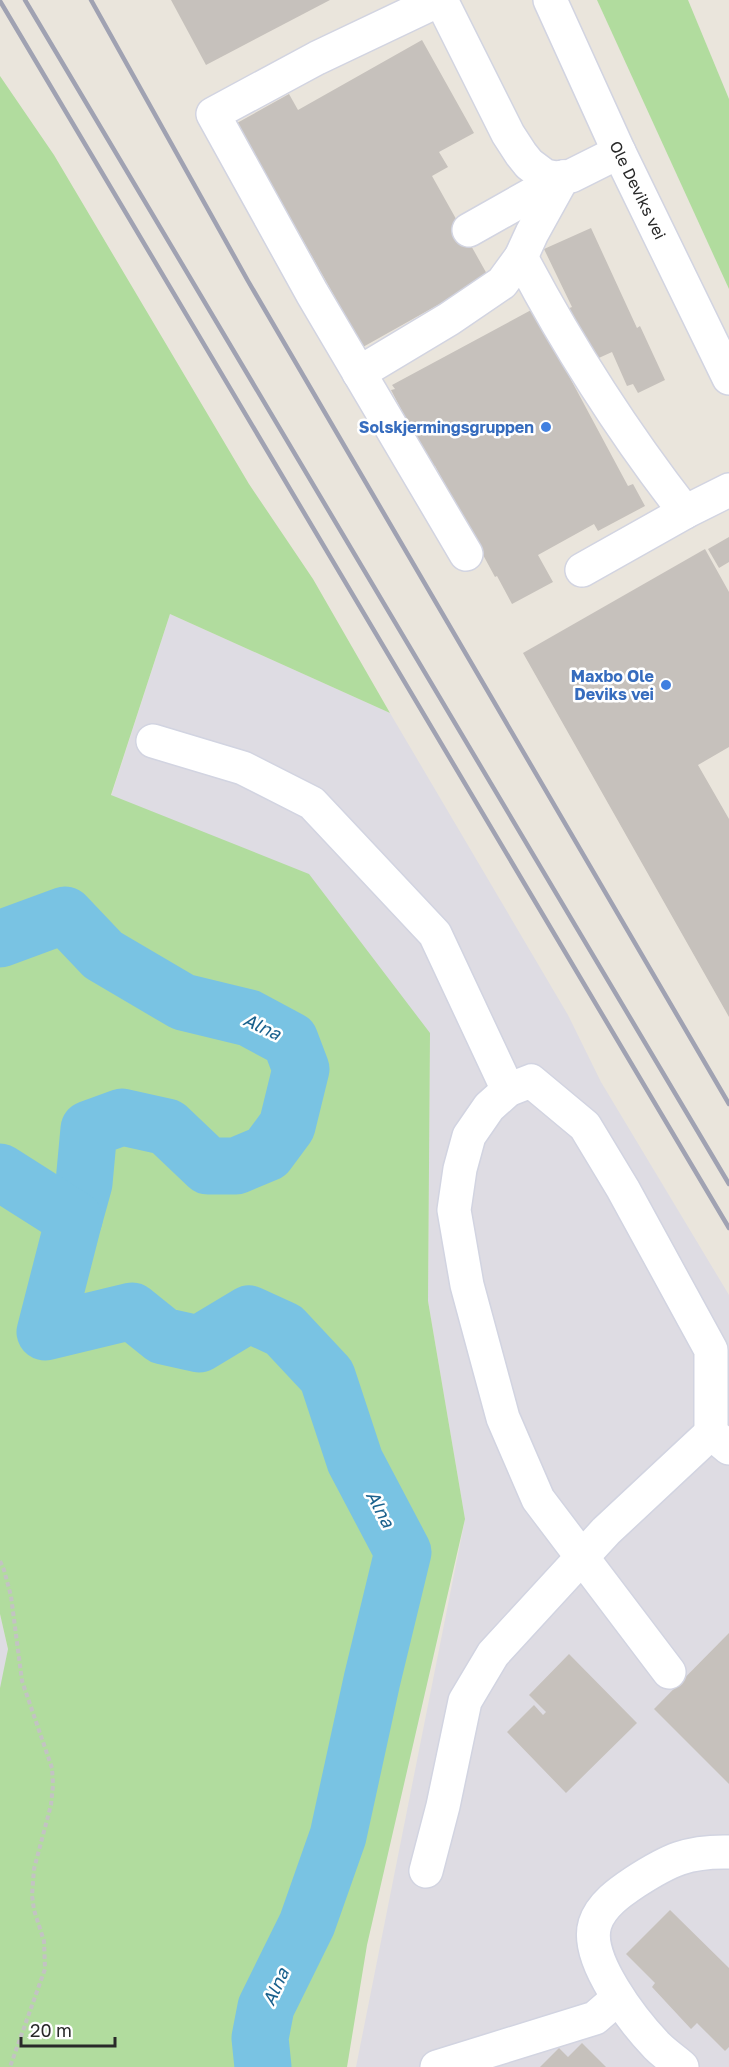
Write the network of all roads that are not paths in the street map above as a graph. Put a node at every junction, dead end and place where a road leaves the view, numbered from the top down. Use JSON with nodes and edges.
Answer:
{"nodes":[{"id":1,"x":440,"y":0,"type":"edge"},
{"id":2,"x":550,"y":0,"type":"edge"},
{"id":3,"x":619,"y":152,"type":"junction"},
{"id":4,"x":563,"y":177,"type":"junction"},
{"id":5,"x":469,"y":230,"type":"dead end"},
{"id":6,"x":521,"y":257,"type":"junction"},
{"id":7,"x":359,"y":373,"type":"junction"},
{"id":8,"x":729,"y":378,"type":"edge"},
{"id":9,"x":729,"y":490,"type":"edge"},
{"id":10,"x":685,"y":512,"type":"junction"},
{"id":11,"x":466,"y":554,"type":"dead end"},
{"id":12,"x":582,"y":570,"type":"dead end"},
{"id":13,"x":153,"y":741,"type":"dead end"},
{"id":14,"x":508,"y":1090,"type":"junction"},
{"id":15,"x":720,"y":1440,"type":"edge"},
{"id":16,"x":583,"y":1558,"type":"junction"},
{"id":17,"x":669,"y":1672,"type":"dead end"},
{"id":18,"x":729,"y":1852,"type":"edge"},
{"id":19,"x":426,"y":1871,"type":"dead end"},
{"id":20,"x":618,"y":1998,"type":"junction"},
{"id":21,"x":436,"y":2067,"type":"edge"},
{"id":22,"x":682,"y":2067,"type":"edge"}],
"edges":[{"from":1,"to":4,"type":"street"},
{"from":1,"to":7,"type":"street"},
{"from":2,"to":3,"type":"street","name":"Ole Deviks vei"},
{"from":3,"to":4,"type":"street"},
{"from":3,"to":8,"type":"street","name":"Ole Deviks vei"},
{"from":4,"to":5,"type":"street"},
{"from":4,"to":6,"type":"street"},
{"from":6,"to":7,"type":"street"},
{"from":6,"to":10,"type":"street"},
{"from":7,"to":11,"type":"street"},
{"from":9,"to":10,"type":"street"},
{"from":10,"to":12,"type":"street"},
{"from":13,"to":14,"type":"street"},
{"from":14,"to":15,"type":"street"},
{"from":14,"to":16,"type":"street"},
{"from":15,"to":16,"type":"street"},
{"from":16,"to":17,"type":"street"},
{"from":16,"to":19,"type":"street"},
{"from":18,"to":20,"type":"street"},
{"from":20,"to":21,"type":"street"},
{"from":20,"to":22,"type":"street"}]}
